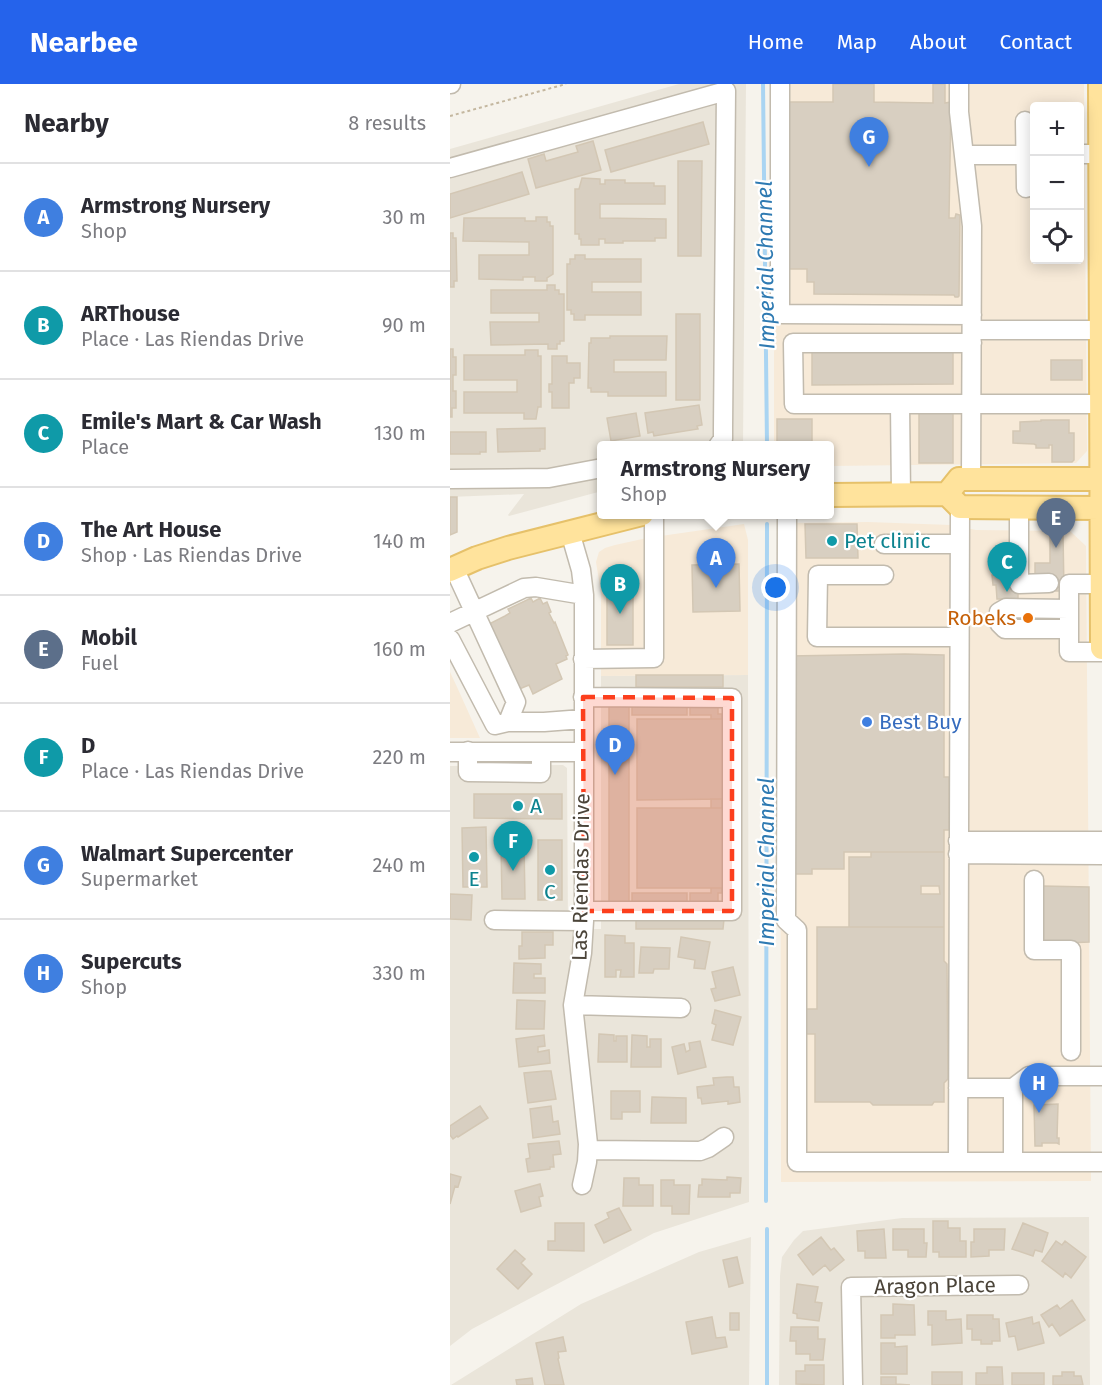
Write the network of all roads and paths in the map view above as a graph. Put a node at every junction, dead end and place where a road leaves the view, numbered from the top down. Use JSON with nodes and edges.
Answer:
{"nodes":[{"id":1,"x":566,"y":84,"type":"edge"},
{"id":2,"x":780,"y":84,"type":"edge"},
{"id":3,"x":959,"y":84,"type":"edge"},
{"id":4,"x":1100,"y":84,"type":"edge"},
{"id":5,"x":450,"y":117,"type":"edge"},
{"id":6,"x":1025,"y":121,"type":"dead end"},
{"id":7,"x":1094,"y":154,"type":"edge"},
{"id":8,"x":965,"y":155,"type":"junction"},
{"id":9,"x":1030,"y":155,"type":"edge"},
{"id":10,"x":450,"y":168,"type":"edge"},
{"id":11,"x":1026,"y":189,"type":"dead end"},
{"id":12,"x":972,"y":329,"type":"junction"},
{"id":13,"x":1102,"y":330,"type":"edge"},
{"id":14,"x":900,"y":404,"type":"junction"},
{"id":15,"x":972,"y":404,"type":"junction"},
{"id":16,"x":1102,"y":404,"type":"edge"},
{"id":17,"x":722,"y":441,"type":"edge"},
{"id":18,"x":597,"y":469,"type":"edge"},
{"id":19,"x":450,"y":479,"type":"edge"},
{"id":20,"x":971,"y":479,"type":"junction"},
{"id":21,"x":1102,"y":479,"type":"edge"},
{"id":22,"x":834,"y":495,"type":"edge"},
{"id":23,"x":900,"y":495,"type":"junction"},
{"id":24,"x":953,"y":500,"type":"junction"},
{"id":25,"x":1019,"y":507,"type":"junction"},
{"id":26,"x":1102,"y":508,"type":"edge"},
{"id":27,"x":618,"y":519,"type":"edge"},
{"id":28,"x":654,"y":519,"type":"edge"},
{"id":29,"x":787,"y":519,"type":"edge"},
{"id":30,"x":570,"y":532,"type":"junction"},
{"id":31,"x":884,"y":544,"type":"dead end"},
{"id":32,"x":959,"y":544,"type":"junction"},
{"id":33,"x":452,"y":569,"type":"edge"},
{"id":34,"x":884,"y":575,"type":"dead end"},
{"id":35,"x":1060,"y":584,"type":"junction"},
{"id":36,"x":1102,"y":584,"type":"edge"},
{"id":37,"x":584,"y":595,"type":"junction"},
{"id":38,"x":787,"y":599,"type":"junction"},
{"id":39,"x":817,"y":599,"type":"junction"},
{"id":40,"x":1069,"y":609,"type":"junction"},
{"id":41,"x":474,"y":611,"type":"junction"},
{"id":42,"x":450,"y":623,"type":"edge"},
{"id":43,"x":1069,"y":628,"type":"junction"},
{"id":44,"x":959,"y":637,"type":"junction"},
{"id":45,"x":450,"y":639,"type":"edge"},
{"id":46,"x":1102,"y":650,"type":"edge"},
{"id":47,"x":583,"y":658,"type":"junction"},
{"id":48,"x":583,"y":697,"type":"junction"},
{"id":49,"x":583,"y":719,"type":"junction"},
{"id":50,"x":508,"y":722,"type":"junction"},
{"id":51,"x":459,"y":751,"type":"edge"},
{"id":52,"x":583,"y":752,"type":"junction"},
{"id":53,"x":1102,"y":841,"type":"edge"},
{"id":54,"x":958,"y":848,"type":"junction"},
{"id":55,"x":1102,"y":855,"type":"edge"},
{"id":56,"x":1034,"y":880,"type":"dead end"},
{"id":57,"x":584,"y":916,"type":"junction"},
{"id":58,"x":494,"y":920,"type":"dead end"},
{"id":59,"x":573,"y":1005,"type":"junction"},
{"id":60,"x":681,"y":1008,"type":"dead end"},
{"id":61,"x":1071,"y":1051,"type":"dead end"},
{"id":62,"x":1102,"y":1076,"type":"edge"},
{"id":63,"x":958,"y":1088,"type":"junction"},
{"id":64,"x":1013,"y":1088,"type":"junction"},
{"id":65,"x":724,"y":1137,"type":"dead end"},
{"id":66,"x":588,"y":1150,"type":"junction"},
{"id":67,"x":958,"y":1162,"type":"junction"},
{"id":68,"x":1013,"y":1162,"type":"junction"},
{"id":69,"x":1102,"y":1162,"type":"edge"},
{"id":70,"x":582,"y":1185,"type":"dead end"},
{"id":71,"x":1019,"y":1285,"type":"dead end"},
{"id":72,"x":853,"y":1385,"type":"edge"}],
"edges":[{"from":1,"to":5,"type":"path"},
{"from":2,"to":12,"type":"street"},
{"from":3,"to":8,"type":"street"},
{"from":4,"to":7,"type":"main road"},
{"from":6,"to":9,"type":"street"},
{"from":7,"to":13,"type":"main road"},
{"from":8,"to":9,"type":"street"},
{"from":8,"to":12,"type":"street"},
{"from":9,"to":11,"type":"street"},
{"from":10,"to":17,"type":"street"},
{"from":12,"to":13,"type":"street"},
{"from":12,"to":14,"type":"street"},
{"from":12,"to":15,"type":"street"},
{"from":13,"to":16,"type":"main road"},
{"from":14,"to":15,"type":"street"},
{"from":14,"to":23,"type":"street"},
{"from":15,"to":16,"type":"street"},
{"from":15,"to":20,"type":"street"},
{"from":16,"to":21,"type":"main road"},
{"from":18,"to":19,"type":"street"},
{"from":20,"to":21,"type":"main road"},
{"from":20,"to":24,"type":"main road"},
{"from":21,"to":26,"type":"main road"},
{"from":22,"to":23,"type":"main road"},
{"from":23,"to":24,"type":"main road"},
{"from":24,"to":25,"type":"main road"},
{"from":24,"to":32,"type":"street"},
{"from":25,"to":26,"type":"main road"},
{"from":25,"to":35,"type":"street"},
{"from":26,"to":36,"type":"main road"},
{"from":27,"to":30,"type":"main road"},
{"from":28,"to":47,"type":"street"},
{"from":29,"to":38,"type":"street"},
{"from":30,"to":33,"type":"main road"},
{"from":30,"to":37,"type":"street","name":"Las Riendas Drive"},
{"from":31,"to":32,"type":"street"},
{"from":32,"to":44,"type":"street"},
{"from":33,"to":41,"type":"street"},
{"from":34,"to":39,"type":"street"},
{"from":35,"to":36,"type":"street"},
{"from":35,"to":40,"type":"street"},
{"from":36,"to":46,"type":"main road"},
{"from":37,"to":41,"type":"street"},
{"from":37,"to":47,"type":"street","name":"Las Riendas Drive"},
{"from":38,"to":39,"type":"street"},
{"from":38,"to":67,"type":"street"},
{"from":39,"to":44,"type":"street"},
{"from":40,"to":43,"type":"street"},
{"from":40,"to":43,"type":"street"},
{"from":41,"to":42,"type":"street"},
{"from":41,"to":50,"type":"street"},
{"from":43,"to":46,"type":"street"},
{"from":44,"to":54,"type":"street"},
{"from":45,"to":50,"type":"street"},
{"from":47,"to":48,"type":"street","name":"Las Riendas Drive"},
{"from":48,"to":49,"type":"street","name":"Las Riendas Drive"},
{"from":48,"to":57,"type":"street"},
{"from":49,"to":50,"type":"street"},
{"from":49,"to":52,"type":"street","name":"Las Riendas Drive"},
{"from":51,"to":52,"type":"street"},
{"from":52,"to":57,"type":"street","name":"Las Riendas Drive"},
{"from":53,"to":54,"type":"street"},
{"from":54,"to":55,"type":"street"},
{"from":54,"to":63,"type":"street"},
{"from":56,"to":61,"type":"street"},
{"from":57,"to":58,"type":"street"},
{"from":57,"to":59,"type":"street","name":"Las Riendas Drive"},
{"from":59,"to":60,"type":"street"},
{"from":59,"to":66,"type":"street","name":"Las Riendas Drive"},
{"from":62,"to":64,"type":"street"},
{"from":63,"to":64,"type":"street"},
{"from":63,"to":67,"type":"street"},
{"from":64,"to":68,"type":"street"},
{"from":65,"to":66,"type":"street"},
{"from":66,"to":70,"type":"street","name":"Las Riendas Drive"},
{"from":67,"to":68,"type":"street"},
{"from":68,"to":69,"type":"street"},
{"from":71,"to":72,"type":"street","name":"Aragon Place"}]}
